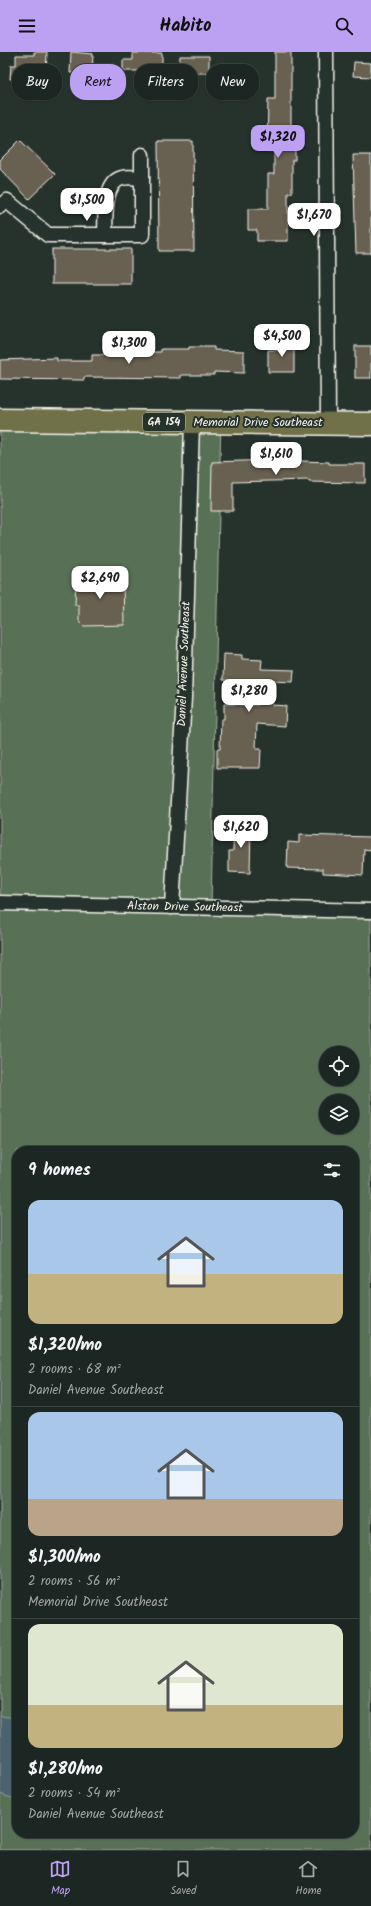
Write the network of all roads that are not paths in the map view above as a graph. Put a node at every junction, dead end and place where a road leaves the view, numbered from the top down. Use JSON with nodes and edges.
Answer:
{"nodes":[{"id":1,"x":326,"y":52,"type":"edge"},
{"id":2,"x":142,"y":155,"type":"dead end"},
{"id":3,"x":142,"y":178,"type":"junction"},
{"id":4,"x":0,"y":206,"type":"edge"},
{"id":5,"x":105,"y":235,"type":"junction"},
{"id":6,"x":0,"y":420,"type":"edge"},
{"id":7,"x":192,"y":422,"type":"junction"},
{"id":8,"x":328,"y":423,"type":"junction"},
{"id":9,"x":371,"y":424,"type":"edge"},
{"id":10,"x":0,"y":903,"type":"edge"},
{"id":11,"x":172,"y":907,"type":"junction"},
{"id":12,"x":371,"y":910,"type":"edge"}],
"edges":[{"from":1,"to":8,"type":"street"},
{"from":2,"to":3,"type":"street"},
{"from":3,"to":5,"type":"street"},
{"from":3,"to":5,"type":"street"},
{"from":4,"to":5,"type":"street"},
{"from":6,"to":7,"type":"main road","name":"Memorial Drive Southeast","number":"GA 154"},
{"from":7,"to":8,"type":"main road","name":"Memorial Drive Southeast","number":"GA 154"},
{"from":7,"to":11,"type":"street","name":"Daniel Avenue Southeast"},
{"from":8,"to":9,"type":"main road","name":"Memorial Drive Southeast","number":"GA 154"},
{"from":10,"to":11,"type":"street","name":"Alston Drive Southeast"},
{"from":11,"to":12,"type":"street","name":"Alston Drive Southeast"}]}
